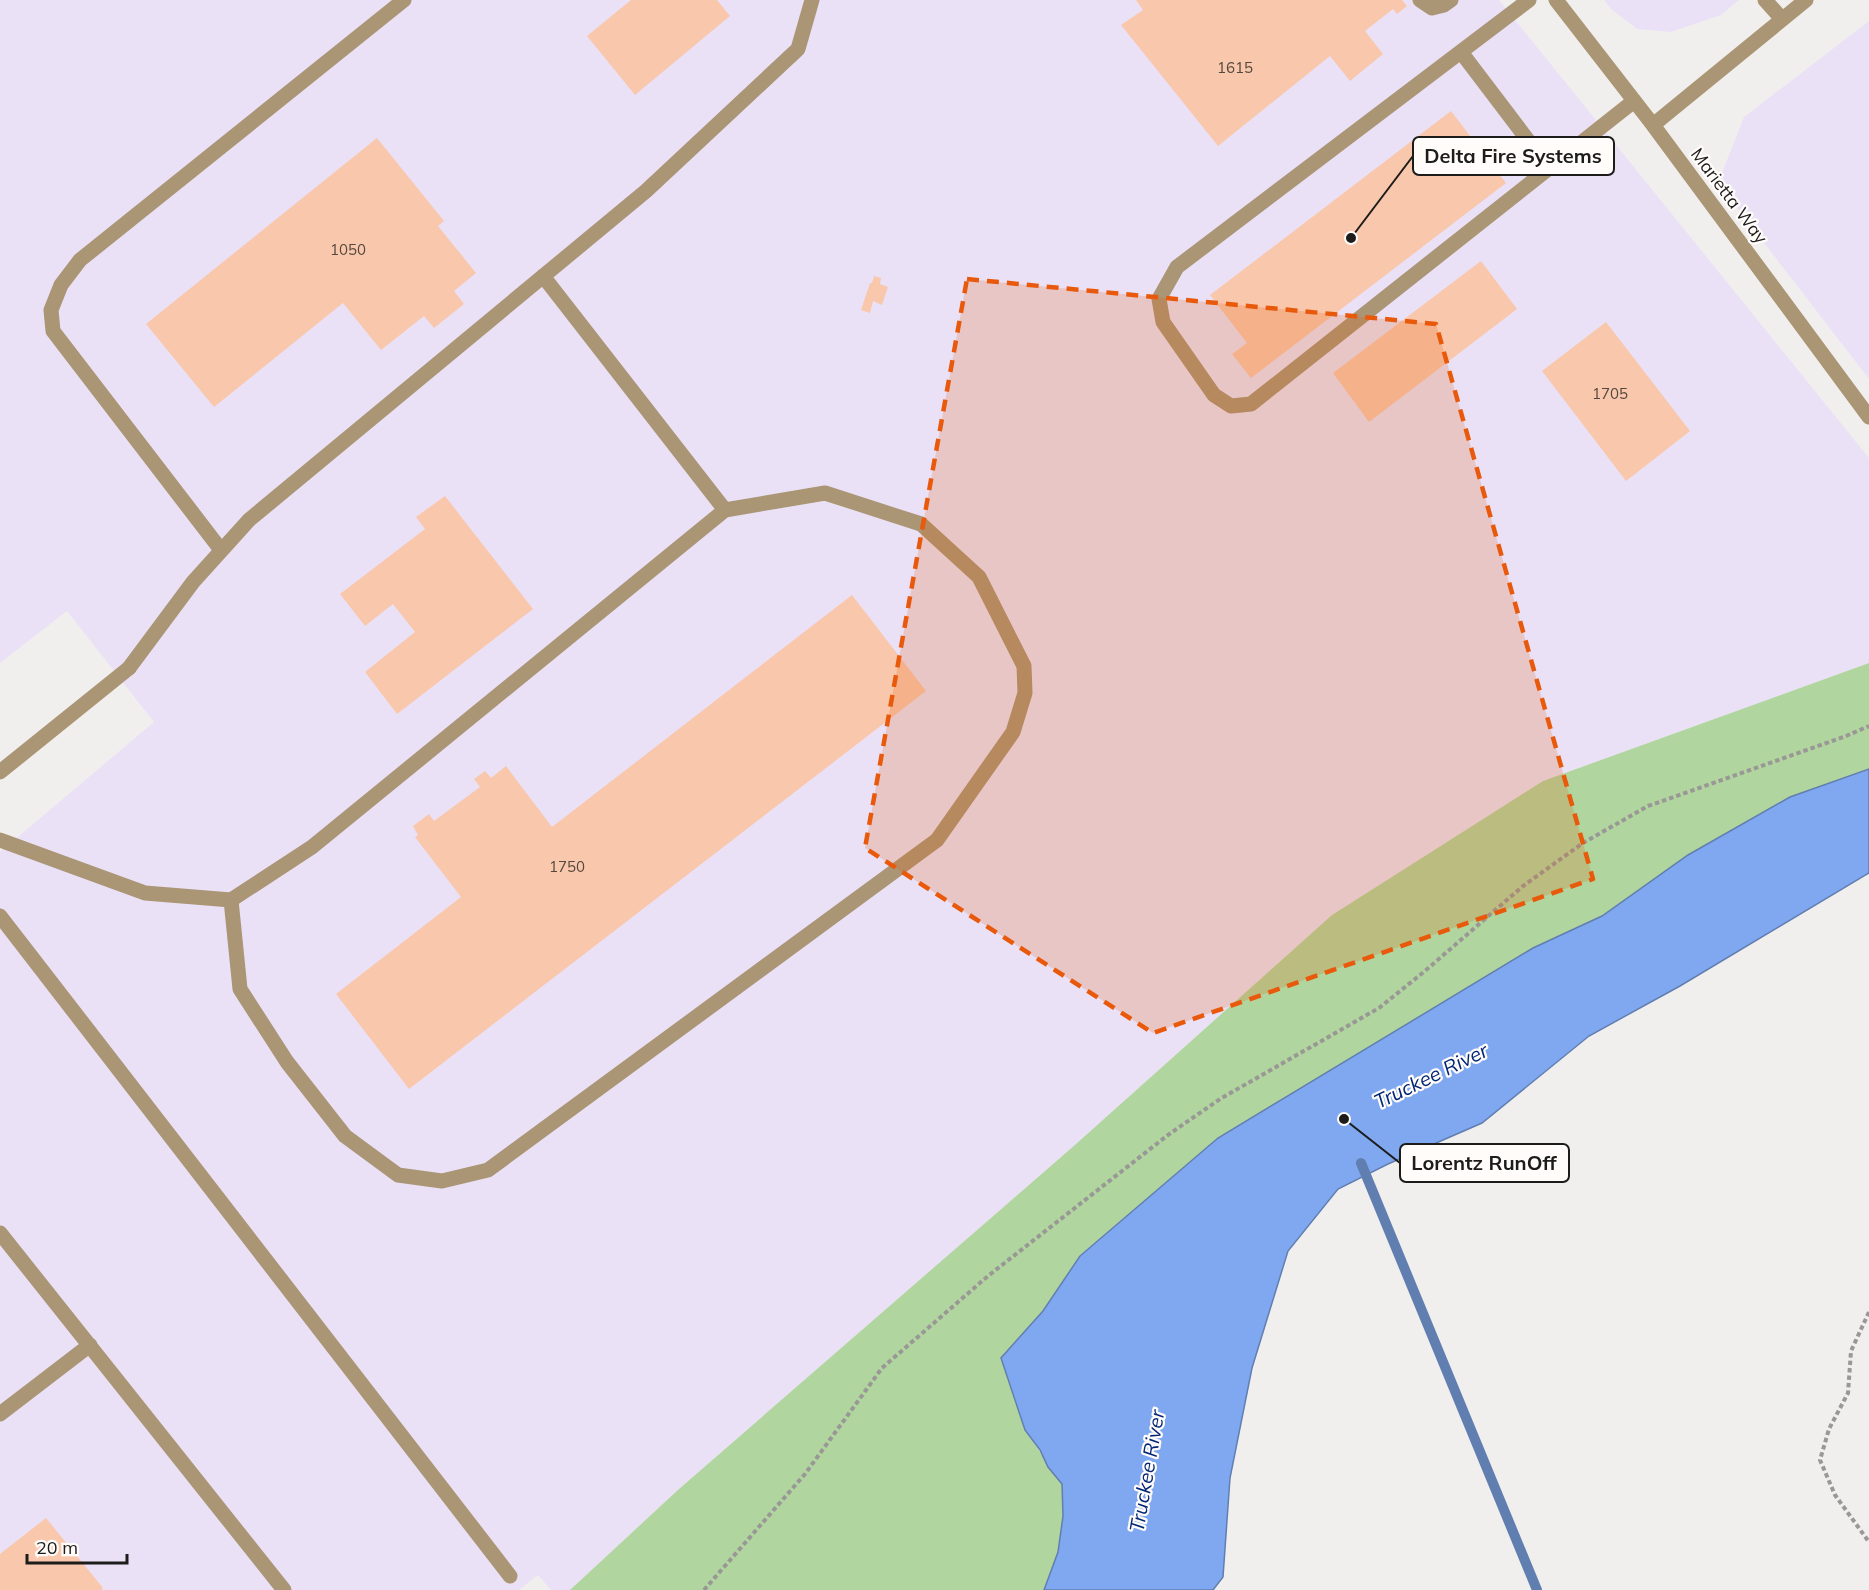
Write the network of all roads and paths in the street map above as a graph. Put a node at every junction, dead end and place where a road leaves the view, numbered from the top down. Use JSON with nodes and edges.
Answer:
{"nodes":[{"id":1,"x":404,"y":0,"type":"edge"},
{"id":2,"x":812,"y":0,"type":"edge"},
{"id":3,"x":1451,"y":0,"type":"edge"},
{"id":4,"x":1529,"y":0,"type":"edge"},
{"id":5,"x":1556,"y":0,"type":"edge"},
{"id":6,"x":1765,"y":0,"type":"edge"},
{"id":7,"x":1806,"y":0,"type":"edge"},
{"id":8,"x":1426,"y":4,"type":"edge"},
{"id":9,"x":1782,"y":19,"type":"junction"},
{"id":10,"x":1461,"y":52,"type":"junction"},
{"id":11,"x":1634,"y":101,"type":"junction"},
{"id":12,"x":1653,"y":125,"type":"junction"},
{"id":13,"x":1549,"y":168,"type":"junction"},
{"id":14,"x":543,"y":276,"type":"junction"},
{"id":15,"x":1869,"y":417,"type":"edge"},
{"id":16,"x":725,"y":510,"type":"junction"},
{"id":17,"x":221,"y":550,"type":"junction"},
{"id":18,"x":1869,"y":726,"type":"edge"},
{"id":19,"x":0,"y":772,"type":"edge"},
{"id":20,"x":0,"y":840,"type":"edge"},
{"id":21,"x":231,"y":900,"type":"junction"},
{"id":22,"x":0,"y":916,"type":"edge"},
{"id":23,"x":0,"y":1233,"type":"edge"},
{"id":24,"x":1869,"y":1312,"type":"edge"},
{"id":25,"x":90,"y":1346,"type":"junction"},
{"id":26,"x":0,"y":1414,"type":"edge"},
{"id":27,"x":1869,"y":1542,"type":"edge"},
{"id":28,"x":510,"y":1576,"type":"dead end"},
{"id":29,"x":284,"y":1590,"type":"edge"},
{"id":30,"x":704,"y":1590,"type":"edge"}],
"edges":[{"from":1,"to":17,"type":"street"},
{"from":2,"to":14,"type":"street"},
{"from":3,"to":8,"type":"street"},
{"from":4,"to":10,"type":"street"},
{"from":5,"to":11,"type":"street","name":"Marietta Way"},
{"from":6,"to":9,"type":"street"},
{"from":7,"to":9,"type":"street"},
{"from":9,"to":12,"type":"street"},
{"from":10,"to":13,"type":"street"},
{"from":10,"to":13,"type":"street"},
{"from":11,"to":12,"type":"street","name":"Marietta Way"},
{"from":11,"to":13,"type":"street"},
{"from":12,"to":15,"type":"street","name":"Marietta Way"},
{"from":14,"to":16,"type":"street"},
{"from":14,"to":17,"type":"street"},
{"from":16,"to":21,"type":"street"},
{"from":16,"to":21,"type":"street"},
{"from":17,"to":19,"type":"street"},
{"from":18,"to":30,"type":"path"},
{"from":20,"to":21,"type":"street"},
{"from":22,"to":28,"type":"street"},
{"from":23,"to":25,"type":"street"},
{"from":24,"to":27,"type":"path"},
{"from":25,"to":26,"type":"street"},
{"from":25,"to":29,"type":"street"}]}
